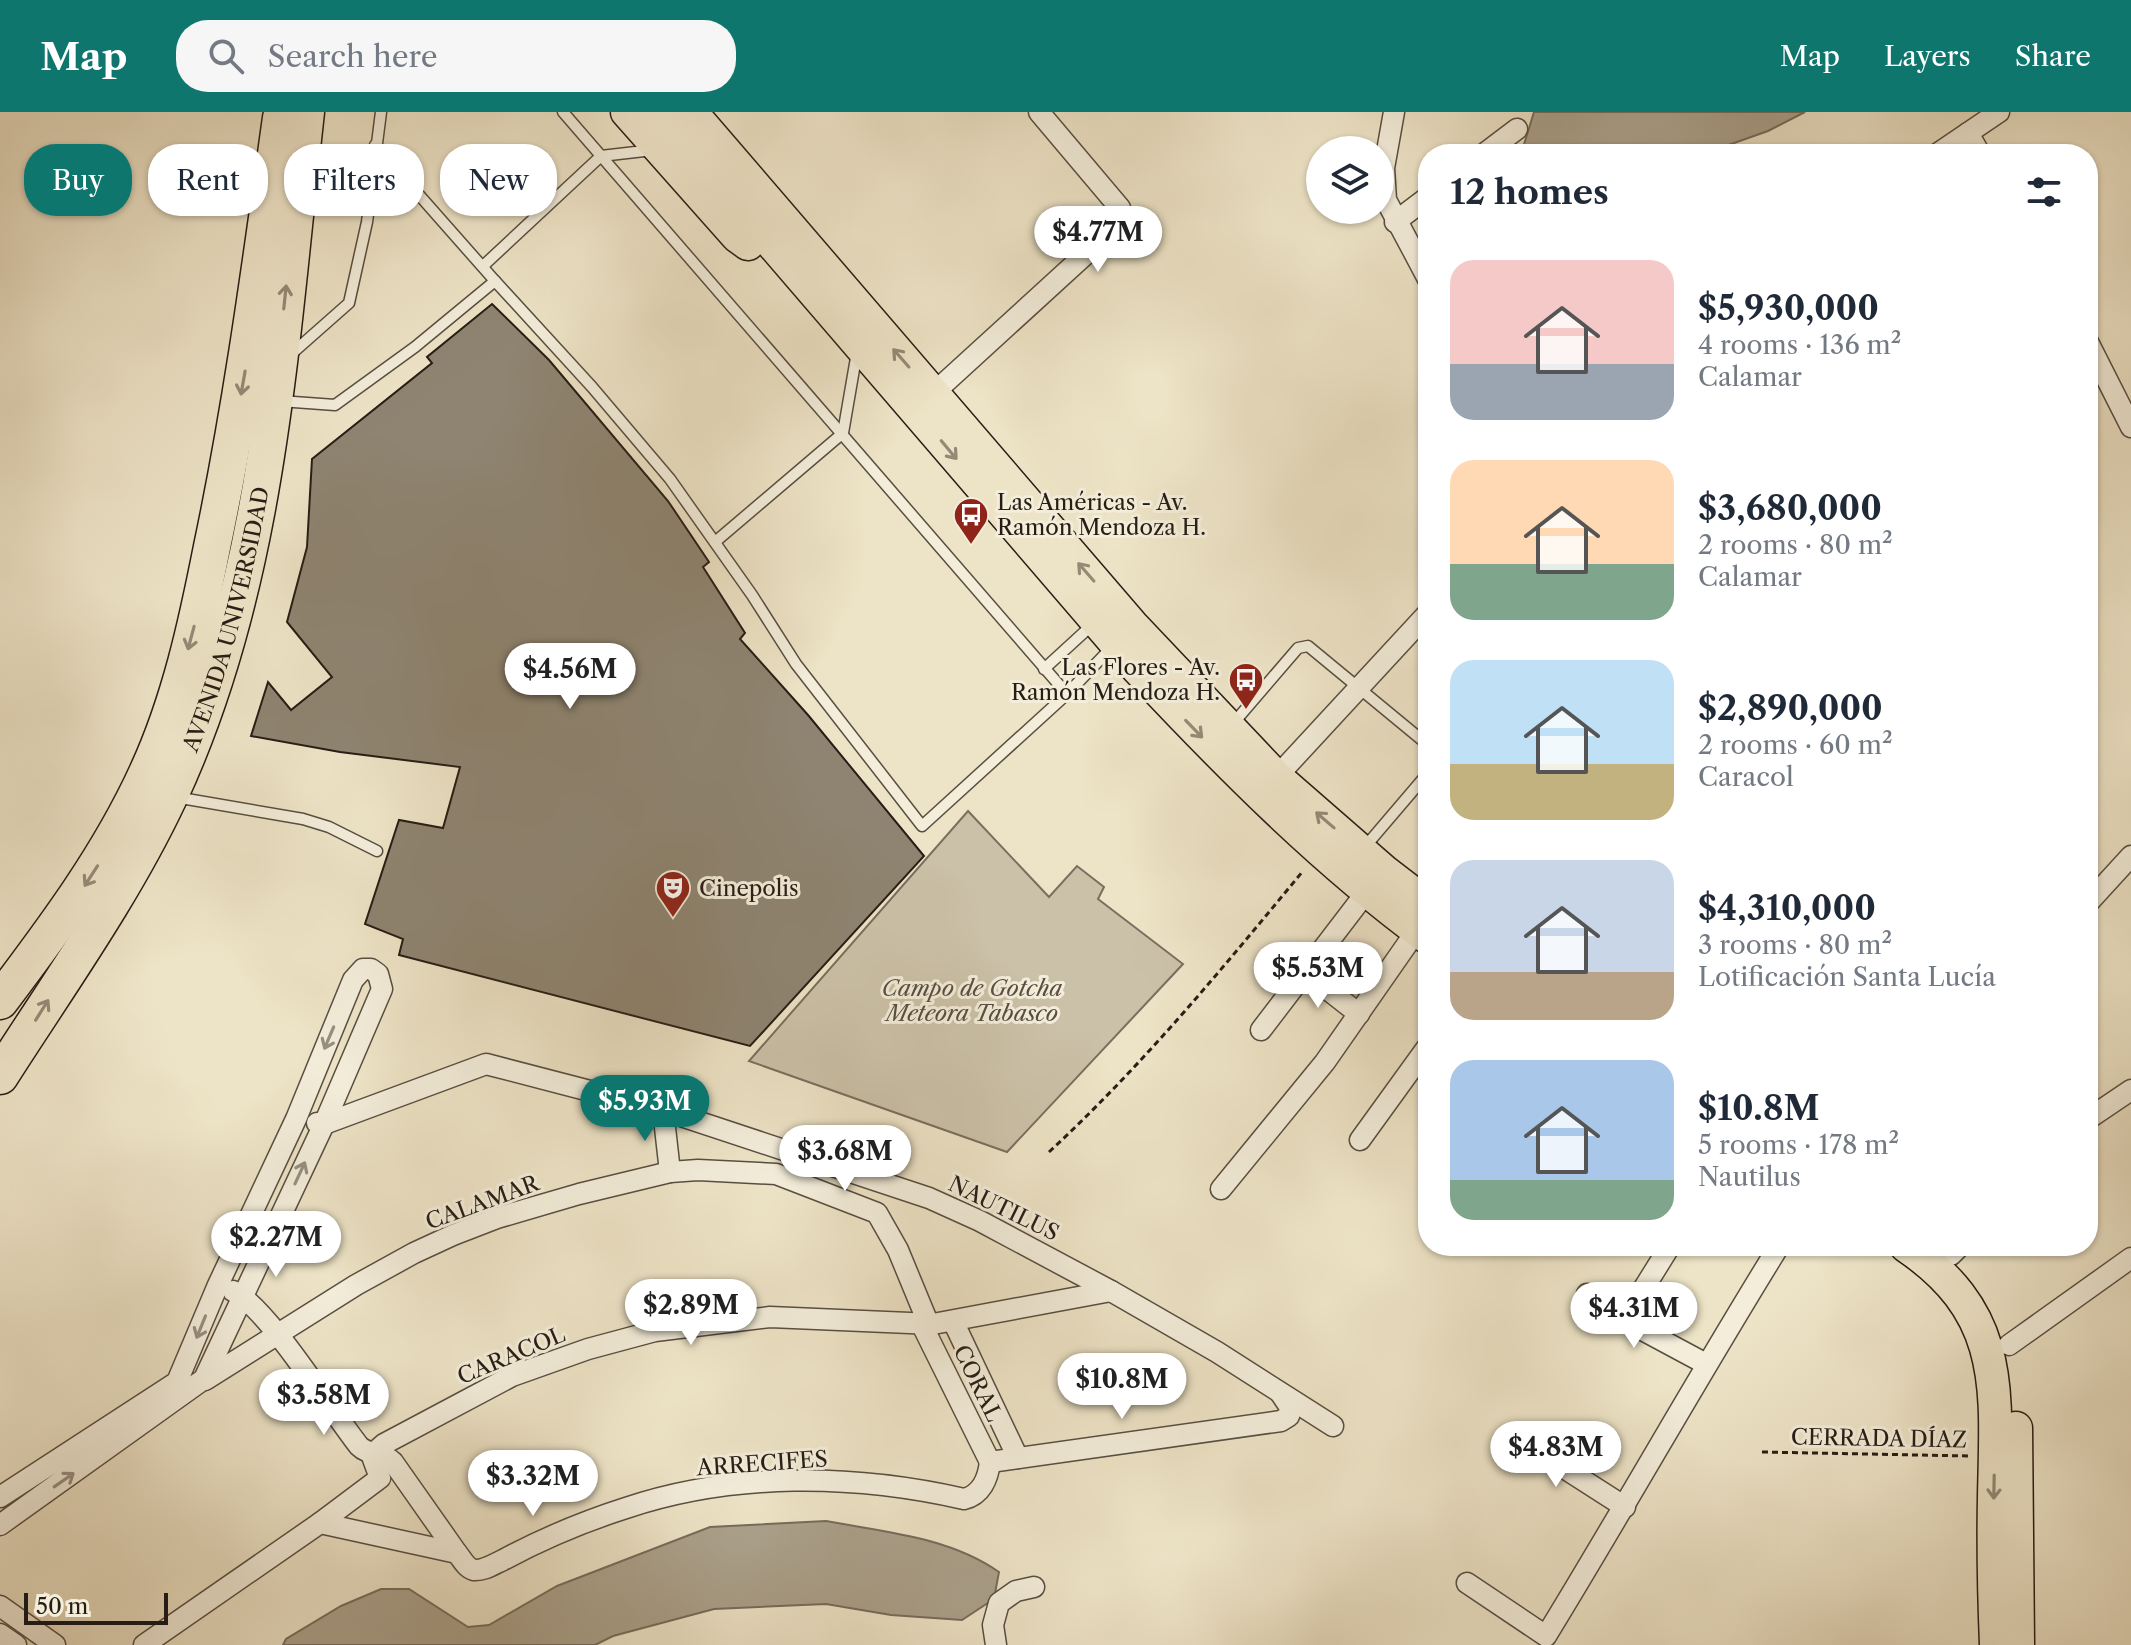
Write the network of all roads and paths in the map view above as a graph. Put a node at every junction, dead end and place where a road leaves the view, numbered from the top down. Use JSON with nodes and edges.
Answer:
{"nodes":[{"id":1,"x":282,"y":112,"type":"edge"},
{"id":2,"x":306,"y":112,"type":"edge"},
{"id":3,"x":381,"y":112,"type":"edge"},
{"id":4,"x":563,"y":112,"type":"edge"},
{"id":5,"x":627,"y":112,"type":"edge"},
{"id":6,"x":659,"y":112,"type":"edge"},
{"id":7,"x":691,"y":112,"type":"edge"},
{"id":8,"x":1039,"y":112,"type":"edge"},
{"id":9,"x":1394,"y":112,"type":"edge"},
{"id":10,"x":1999,"y":112,"type":"edge"},
{"id":11,"x":1517,"y":129,"type":"dead end"},
{"id":12,"x":1968,"y":133,"type":"junction"},
{"id":13,"x":375,"y":144,"type":"edge"},
{"id":14,"x":1497,"y":144,"type":"edge"},
{"id":15,"x":1952,"y":144,"type":"edge"},
{"id":16,"x":1974,"y":144,"type":"edge"},
{"id":17,"x":660,"y":149,"type":"junction"},
{"id":18,"x":601,"y":156,"type":"junction"},
{"id":19,"x":424,"y":200,"type":"edge"},
{"id":20,"x":1418,"y":205,"type":"edge"},
{"id":21,"x":368,"y":216,"type":"edge"},
{"id":22,"x":1395,"y":222,"type":"junction"},
{"id":23,"x":1418,"y":262,"type":"edge"},
{"id":24,"x":483,"y":266,"type":"junction"},
{"id":25,"x":495,"y":281,"type":"junction"},
{"id":26,"x":806,"y":285,"type":"junction"},
{"id":27,"x":858,"y":346,"type":"junction"},
{"id":28,"x":2098,"y":362,"type":"edge"},
{"id":29,"x":277,"y":366,"type":"junction"},
{"id":30,"x":272,"y":401,"type":"junction"},
{"id":31,"x":933,"y":408,"type":"junction"},
{"id":32,"x":2131,"y":427,"type":"edge"},
{"id":33,"x":843,"y":433,"type":"junction"},
{"id":34,"x":715,"y":542,"type":"junction"},
{"id":35,"x":1114,"y":624,"type":"junction"},
{"id":36,"x":1418,"y":624,"type":"edge"},
{"id":37,"x":1044,"y":669,"type":"junction"},
{"id":38,"x":1358,"y":687,"type":"junction"},
{"id":39,"x":1067,"y":694,"type":"junction"},
{"id":40,"x":1230,"y":728,"type":"junction"},
{"id":41,"x":1418,"y":737,"type":"edge"},
{"id":42,"x":1418,"y":785,"type":"edge"},
{"id":43,"x":1268,"y":786,"type":"junction"},
{"id":44,"x":169,"y":795,"type":"junction"},
{"id":45,"x":1321,"y":850,"type":"junction"},
{"id":46,"x":377,"y":851,"type":"dead end"},
{"id":47,"x":1362,"y":851,"type":"junction"},
{"id":48,"x":2131,"y":856,"type":"edge"},
{"id":49,"x":1368,"y":890,"type":"junction"},
{"id":50,"x":2098,"y":892,"type":"edge"},
{"id":51,"x":1418,"y":917,"type":"edge"},
{"id":52,"x":1418,"y":920,"type":"edge"},
{"id":53,"x":1418,"y":932,"type":"edge"},
{"id":54,"x":1304,"y":971,"type":"junction"},
{"id":55,"x":0,"y":1001,"type":"edge"},
{"id":56,"x":1359,"y":1014,"type":"junction"},
{"id":57,"x":1261,"y":1030,"type":"dead end"},
{"id":58,"x":1418,"y":1060,"type":"edge"},
{"id":59,"x":0,"y":1076,"type":"edge"},
{"id":60,"x":2131,"y":1090,"type":"edge"},
{"id":61,"x":663,"y":1110,"type":"junction"},
{"id":62,"x":2098,"y":1112,"type":"edge"},
{"id":63,"x":296,"y":1119,"type":"junction"},
{"id":64,"x":324,"y":1124,"type":"junction"},
{"id":65,"x":1360,"y":1140,"type":"dead end"},
{"id":66,"x":1049,"y":1152,"type":"dead end"},
{"id":67,"x":670,"y":1172,"type":"junction"},
{"id":68,"x":1221,"y":1189,"type":"dead end"},
{"id":69,"x":1664,"y":1256,"type":"edge"},
{"id":70,"x":1773,"y":1256,"type":"edge"},
{"id":71,"x":1920,"y":1256,"type":"edge"},
{"id":72,"x":1956,"y":1256,"type":"edge"},
{"id":73,"x":2131,"y":1258,"type":"edge"},
{"id":74,"x":218,"y":1285,"type":"junction"},
{"id":75,"x":1111,"y":1291,"type":"junction"},
{"id":76,"x":1587,"y":1294,"type":"dead end"},
{"id":77,"x":243,"y":1297,"type":"junction"},
{"id":78,"x":1624,"y":1320,"type":"junction"},
{"id":79,"x":953,"y":1321,"type":"junction"},
{"id":80,"x":926,"y":1325,"type":"junction"},
{"id":81,"x":277,"y":1335,"type":"junction"},
{"id":82,"x":2009,"y":1345,"type":"junction"},
{"id":83,"x":1706,"y":1364,"type":"junction"},
{"id":84,"x":199,"y":1384,"type":"junction"},
{"id":85,"x":1275,"y":1389,"type":"junction"},
{"id":86,"x":1333,"y":1426,"type":"dead end"},
{"id":87,"x":1511,"y":1434,"type":"dead end"},
{"id":88,"x":1762,"y":1452,"type":"dead end"},
{"id":89,"x":374,"y":1455,"type":"junction"},
{"id":90,"x":1995,"y":1457,"type":"junction"},
{"id":91,"x":1018,"y":1458,"type":"junction"},
{"id":92,"x":990,"y":1462,"type":"junction"},
{"id":93,"x":0,"y":1497,"type":"edge"},
{"id":94,"x":1625,"y":1507,"type":"junction"},
{"id":95,"x":320,"y":1523,"type":"junction"},
{"id":96,"x":0,"y":1525,"type":"edge"},
{"id":97,"x":457,"y":1553,"type":"junction"},
{"id":98,"x":1467,"y":1583,"type":"dead end"},
{"id":99,"x":1034,"y":1587,"type":"dead end"},
{"id":100,"x":0,"y":1606,"type":"edge"},
{"id":101,"x":0,"y":1634,"type":"edge"},
{"id":102,"x":16,"y":1645,"type":"edge"},
{"id":103,"x":55,"y":1645,"type":"edge"},
{"id":104,"x":144,"y":1645,"type":"edge"},
{"id":105,"x":996,"y":1645,"type":"edge"},
{"id":106,"x":1996,"y":1645,"type":"edge"},
{"id":107,"x":2018,"y":1645,"type":"edge"}],
"edges":[{"from":1,"to":55,"type":"highway","name":"AVENIDA UNIVERSIDAD","one_way":true},
{"from":29,"to":2,"type":"highway","name":"AVENIDA UNIVERSIDAD","one_way":true},
{"from":3,"to":13,"type":"lane"},
{"from":4,"to":18,"type":"lane"},
{"from":5,"to":17,"type":"main road"},
{"from":6,"to":26,"type":"main road"},
{"from":31,"to":7,"type":"main road","one_way":true},
{"from":8,"to":31,"type":"street"},
{"from":9,"to":22,"type":"street"},
{"from":10,"to":12,"type":"street"},
{"from":11,"to":14,"type":"street"},
{"from":12,"to":15,"type":"street"},
{"from":12,"to":16,"type":"street"},
{"from":17,"to":18,"type":"lane"},
{"from":17,"to":26,"type":"main road"},
{"from":18,"to":24,"type":"lane"},
{"from":18,"to":33,"type":"lane"},
{"from":19,"to":24,"type":"lane"},
{"from":20,"to":22,"type":"street"},
{"from":21,"to":29,"type":"lane"},
{"from":22,"to":23,"type":"street"},
{"from":24,"to":25,"type":"lane"},
{"from":25,"to":30,"type":"lane"},
{"from":25,"to":34,"type":"lane"},
{"from":26,"to":27,"type":"main road"},
{"from":27,"to":31,"type":"main road"},
{"from":27,"to":33,"type":"lane"},
{"from":28,"to":32,"type":"street"},
{"from":29,"to":30,"type":"highway","name":"AVENIDA UNIVERSIDAD"},
{"from":30,"to":44,"type":"highway","name":"AVENIDA UNIVERSIDAD"},
{"from":31,"to":35,"type":"main road"},
{"from":33,"to":34,"type":"lane"},
{"from":33,"to":37,"type":"lane"},
{"from":34,"to":39,"type":"lane"},
{"from":35,"to":37,"type":"lane"},
{"from":35,"to":39,"type":"lane"},
{"from":35,"to":40,"type":"main road"},
{"from":35,"to":43,"type":"main road","one_way":true},
{"from":36,"to":38,"type":"street"},
{"from":37,"to":39,"type":"lane"},
{"from":38,"to":40,"type":"lane"},
{"from":38,"to":41,"type":"lane"},
{"from":38,"to":43,"type":"street"},
{"from":40,"to":43,"type":"main road"},
{"from":42,"to":47,"type":"lane"},
{"from":43,"to":45,"type":"main road"},
{"from":47,"to":43,"type":"main road","one_way":true},
{"from":44,"to":46,"type":"lane"},
{"from":59,"to":44,"type":"highway","name":"AVENIDA UNIVERSIDAD","one_way":true},
{"from":45,"to":49,"type":"main road"},
{"from":45,"to":66,"type":"path"},
{"from":47,"to":51,"type":"main road"},
{"from":48,"to":50,"type":"street"},
{"from":49,"to":52,"type":"main road"},
{"from":49,"to":54,"type":"street"},
{"from":53,"to":56,"type":"street"},
{"from":54,"to":56,"type":"street"},
{"from":54,"to":57,"type":"street"},
{"from":56,"to":68,"type":"street"},
{"from":58,"to":65,"type":"street"},
{"from":60,"to":62,"type":"street"},
{"from":61,"to":64,"type":"street","name":"NAUTILUS"},
{"from":61,"to":67,"type":"street"},
{"from":61,"to":75,"type":"street","name":"NAUTILUS"},
{"from":63,"to":64,"type":"street"},
{"from":64,"to":63,"type":"street","one_way":true},
{"from":63,"to":74,"type":"street"},
{"from":77,"to":64,"type":"street","one_way":true},
{"from":67,"to":80,"type":"street","name":"CALAMAR"},
{"from":67,"to":81,"type":"street","name":"CALAMAR"},
{"from":69,"to":78,"type":"street"},
{"from":70,"to":83,"type":"street"},
{"from":71,"to":90,"type":"main road"},
{"from":72,"to":82,"type":"main road"},
{"from":73,"to":82,"type":"street"},
{"from":74,"to":77,"type":"street"},
{"from":74,"to":93,"type":"street","one_way":true},
{"from":75,"to":79,"type":"street","name":"CARACOL"},
{"from":75,"to":85,"type":"street","name":"NAUTILUS"},
{"from":76,"to":78,"type":"street"},
{"from":77,"to":81,"type":"street"},
{"from":77,"to":84,"type":"street"},
{"from":78,"to":83,"type":"street"},
{"from":79,"to":80,"type":"street","name":"CARACOL"},
{"from":79,"to":91,"type":"street","name":"CORAL"},
{"from":80,"to":89,"type":"street","name":"CARACOL"},
{"from":80,"to":92,"type":"street","name":"CORAL"},
{"from":81,"to":84,"type":"street","name":"CALAMAR"},
{"from":81,"to":89,"type":"street"},
{"from":82,"to":107,"type":"main road"},
{"from":83,"to":94,"type":"street"},
{"from":96,"to":84,"type":"street","name":"CALAMAR","one_way":true},
{"from":85,"to":86,"type":"street","name":"NAUTILUS"},
{"from":85,"to":91,"type":"street"},
{"from":87,"to":94,"type":"street"},
{"from":88,"to":90,"type":"path","name":"CERRADA DÍAZ"},
{"from":89,"to":95,"type":"street"},
{"from":89,"to":97,"type":"street"},
{"from":90,"to":106,"type":"main road","one_way":true},
{"from":91,"to":92,"type":"street"},
{"from":92,"to":97,"type":"street","name":"ARRECIFES"},
{"from":94,"to":98,"type":"street"},
{"from":95,"to":97,"type":"street","name":"ARRECIFES"},
{"from":95,"to":104,"type":"street"},
{"from":99,"to":105,"type":"street"},
{"from":100,"to":103,"type":"street"},
{"from":101,"to":102,"type":"street"}]}
